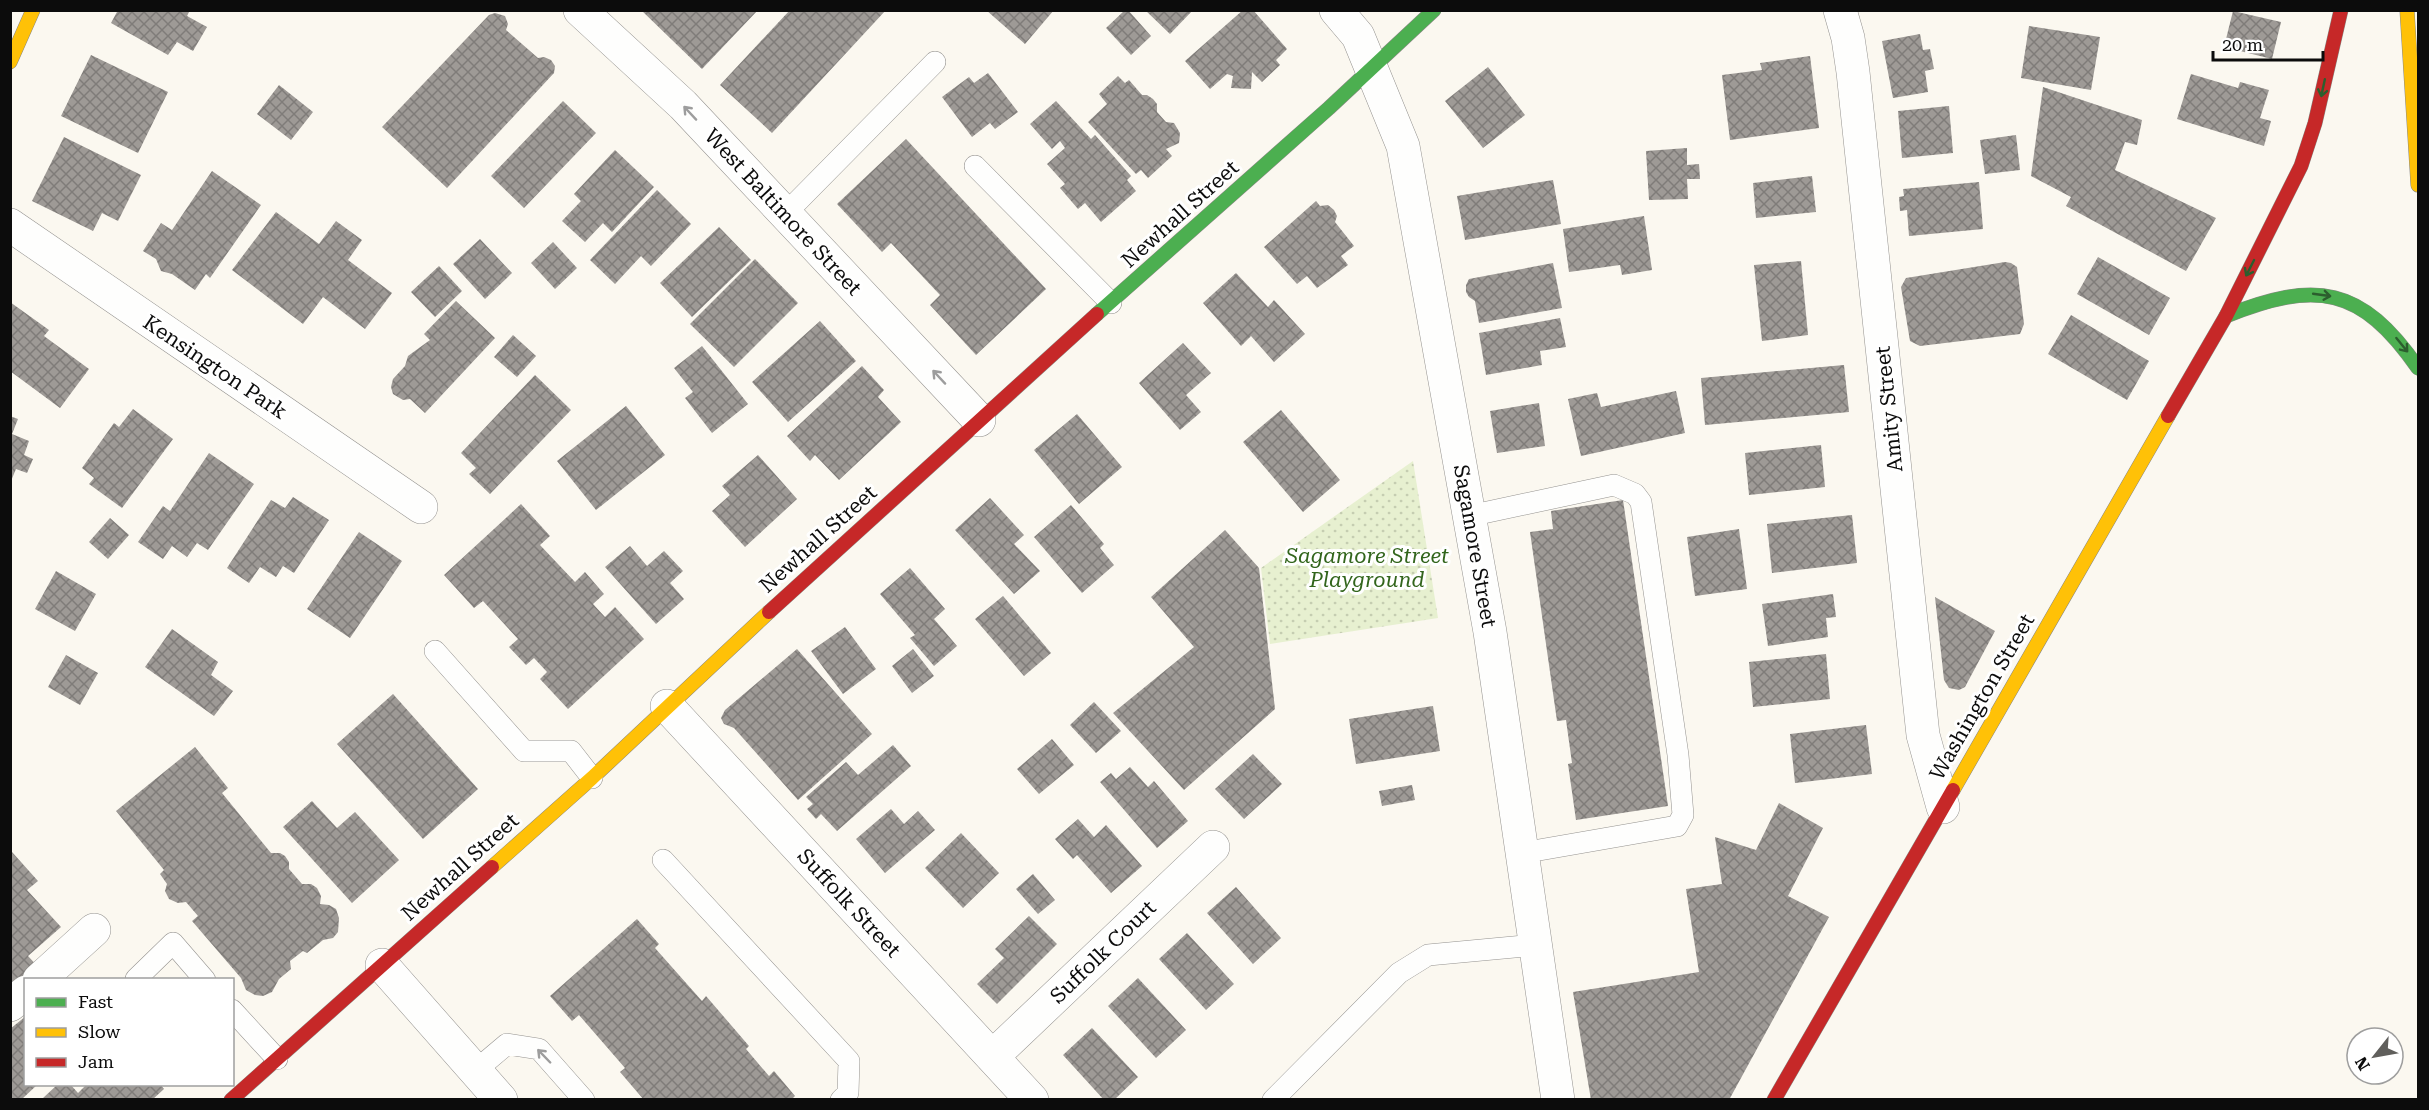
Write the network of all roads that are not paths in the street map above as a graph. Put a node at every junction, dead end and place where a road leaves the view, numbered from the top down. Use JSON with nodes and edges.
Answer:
{"nodes":[{"id":1,"x":33,"y":10,"type":"edge"},
{"id":2,"x":579,"y":10,"type":"edge"},
{"id":3,"x":1336,"y":10,"type":"edge"},
{"id":4,"x":1434,"y":10,"type":"edge"},
{"id":5,"x":1840,"y":10,"type":"edge"},
{"id":6,"x":2340,"y":10,"type":"edge"},
{"id":7,"x":2407,"y":10,"type":"edge"},
{"id":8,"x":10,"y":62,"type":"edge"},
{"id":9,"x":935,"y":62,"type":"dead end"},
{"id":10,"x":1372,"y":67,"type":"junction"},
{"id":11,"x":975,"y":166,"type":"dead end"},
{"id":12,"x":2418,"y":185,"type":"edge"},
{"id":13,"x":785,"y":214,"type":"junction"},
{"id":14,"x":10,"y":225,"type":"edge"},
{"id":15,"x":1112,"y":303,"type":"junction"},
{"id":16,"x":2226,"y":316,"type":"junction"},
{"id":17,"x":2418,"y":368,"type":"edge"},
{"id":18,"x":979,"y":420,"type":"junction"},
{"id":19,"x":421,"y":507,"type":"dead end"},
{"id":20,"x":1469,"y":516,"type":"junction"},
{"id":21,"x":435,"y":651,"type":"dead end"},
{"id":22,"x":667,"y":706,"type":"junction"},
{"id":23,"x":592,"y":778,"type":"junction"},
{"id":24,"x":1943,"y":807,"type":"junction"},
{"id":25,"x":1213,"y":847,"type":"dead end"},
{"id":26,"x":1522,"y":853,"type":"junction"},
{"id":27,"x":663,"y":860,"type":"dead end"},
{"id":28,"x":94,"y":930,"type":"dead end"},
{"id":29,"x":1535,"y":945,"type":"junction"},
{"id":30,"x":382,"y":965,"type":"junction"},
{"id":31,"x":41,"y":978,"type":"edge"},
{"id":32,"x":137,"y":978,"type":"edge"},
{"id":33,"x":203,"y":978,"type":"edge"},
{"id":34,"x":24,"y":994,"type":"edge"},
{"id":35,"x":10,"y":1005,"type":"edge"},
{"id":36,"x":234,"y":1012,"type":"edge"},
{"id":37,"x":992,"y":1057,"type":"junction"},
{"id":38,"x":277,"y":1059,"type":"junction"},
{"id":39,"x":476,"y":1071,"type":"junction"},
{"id":40,"x":231,"y":1100,"type":"edge"},
{"id":41,"x":501,"y":1100,"type":"edge"},
{"id":42,"x":584,"y":1100,"type":"edge"},
{"id":43,"x":841,"y":1100,"type":"edge"},
{"id":44,"x":1032,"y":1100,"type":"edge"},
{"id":45,"x":1273,"y":1100,"type":"edge"},
{"id":46,"x":1558,"y":1100,"type":"edge"},
{"id":47,"x":1774,"y":1100,"type":"edge"}],
"edges":[{"from":1,"to":8,"type":"main road"},
{"from":13,"to":2,"type":"street","name":"West Baltimore Street","one_way":true},
{"from":3,"to":10,"type":"street","name":"Sagamore Street"},
{"from":4,"to":10,"type":"main road","name":"Newhall Street"},
{"from":5,"to":24,"type":"street","name":"Amity Street"},
{"from":6,"to":16,"type":"main road","name":"Washington Street","one_way":true},
{"from":7,"to":12,"type":"main road"},
{"from":9,"to":13,"type":"lane"},
{"from":10,"to":15,"type":"main road","name":"Newhall Street"},
{"from":10,"to":20,"type":"street","name":"Sagamore Street"},
{"from":11,"to":15,"type":"lane"},
{"from":18,"to":13,"type":"street","name":"West Baltimore Street","one_way":true},
{"from":14,"to":19,"type":"street","name":"Kensington Park"},
{"from":15,"to":18,"type":"main road","name":"Newhall Street"},
{"from":16,"to":17,"type":"main road","one_way":true},
{"from":16,"to":24,"type":"main road","name":"Washington Street"},
{"from":18,"to":22,"type":"main road","name":"Newhall Street"},
{"from":20,"to":26,"type":"street","name":"Sagamore Street"},
{"from":20,"to":26,"type":"lane"},
{"from":21,"to":23,"type":"lane"},
{"from":22,"to":23,"type":"main road","name":"Newhall Street"},
{"from":22,"to":37,"type":"street","name":"Suffolk Street"},
{"from":23,"to":30,"type":"main road","name":"Newhall Street"},
{"from":24,"to":47,"type":"main road","name":"Washington Street"},
{"from":25,"to":37,"type":"street","name":"Suffolk Court"},
{"from":26,"to":29,"type":"street","name":"Sagamore Street"},
{"from":27,"to":43,"type":"lane"},
{"from":28,"to":31,"type":"street"},
{"from":29,"to":45,"type":"lane"},
{"from":29,"to":46,"type":"street","name":"Sagamore Street"},
{"from":30,"to":38,"type":"main road","name":"Newhall Street"},
{"from":30,"to":39,"type":"street"},
{"from":32,"to":33,"type":"lane"},
{"from":34,"to":35,"type":"street"},
{"from":36,"to":38,"type":"lane"},
{"from":37,"to":44,"type":"street","name":"Suffolk Street"},
{"from":38,"to":40,"type":"main road","name":"Newhall Street"},
{"from":39,"to":41,"type":"street"},
{"from":42,"to":39,"type":"lane","one_way":true}]}
